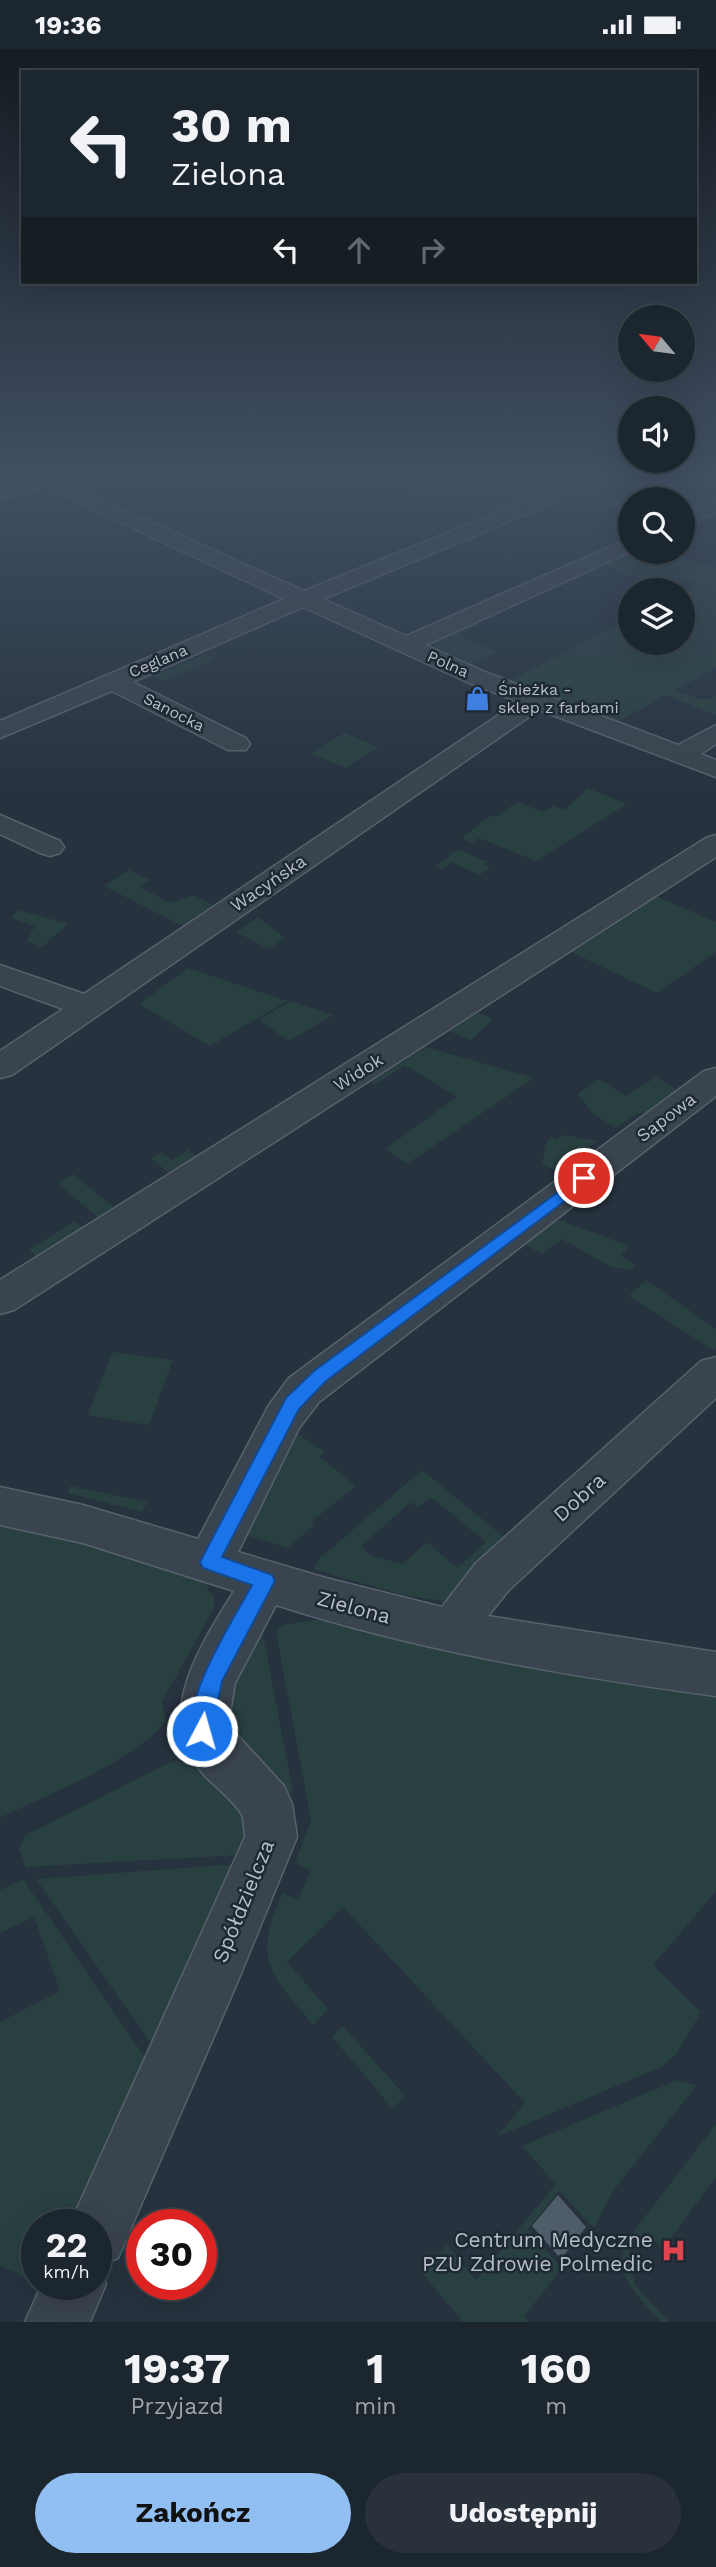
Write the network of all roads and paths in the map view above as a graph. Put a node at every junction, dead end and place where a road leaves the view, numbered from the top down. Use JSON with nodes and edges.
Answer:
{"nodes":[{"id":1,"x":267,"y":582,"type":"edge"},
{"id":2,"x":344,"y":582,"type":"edge"},
{"id":3,"x":546,"y":582,"type":"edge"},
{"id":4,"x":303,"y":599,"type":"junction"},
{"id":5,"x":407,"y":645,"type":"junction"},
{"id":6,"x":112,"y":681,"type":"junction"},
{"id":7,"x":537,"y":700,"type":"junction"},
{"id":8,"x":0,"y":730,"type":"edge"},
{"id":9,"x":716,"y":733,"type":"edge"},
{"id":10,"x":237,"y":744,"type":"dead end"},
{"id":11,"x":680,"y":755,"type":"junction"},
{"id":12,"x":716,"y":769,"type":"edge"},
{"id":13,"x":0,"y":823,"type":"edge"},
{"id":14,"x":716,"y":844,"type":"edge"},
{"id":15,"x":50,"y":847,"type":"dead end"},
{"id":16,"x":0,"y":975,"type":"edge"},
{"id":17,"x":89,"y":1007,"type":"junction"},
{"id":18,"x":0,"y":1067,"type":"edge"},
{"id":19,"x":716,"y":1079,"type":"edge"},
{"id":20,"x":0,"y":1299,"type":"edge"},
{"id":21,"x":716,"y":1373,"type":"edge"},
{"id":22,"x":0,"y":1506,"type":"edge"},
{"id":23,"x":210,"y":1562,"type":"junction"},
{"id":24,"x":265,"y":1581,"type":"junction"},
{"id":25,"x":456,"y":1631,"type":"junction"},
{"id":26,"x":716,"y":1674,"type":"edge"},
{"id":27,"x":108,"y":2209,"type":"edge"},
{"id":28,"x":67,"y":2300,"type":"edge"},
{"id":29,"x":57,"y":2322,"type":"edge"}],
"edges":[{"from":1,"to":4,"type":"street","name":"Polna"},
{"from":2,"to":4,"type":"street","name":"Ceglana"},
{"from":3,"to":5,"type":"street"},
{"from":4,"to":5,"type":"street","name":"Polna"},
{"from":4,"to":6,"type":"street","name":"Ceglana"},
{"from":5,"to":7,"type":"street","name":"Polna"},
{"from":6,"to":8,"type":"street","name":"Ceglana"},
{"from":6,"to":10,"type":"street","name":"Sanocka"},
{"from":7,"to":11,"type":"street","name":"Polna"},
{"from":7,"to":17,"type":"street","name":"Wacyńska"},
{"from":9,"to":11,"type":"street"},
{"from":11,"to":12,"type":"street","name":"Polna"},
{"from":13,"to":15,"type":"street"},
{"from":14,"to":20,"type":"street","name":"Widok"},
{"from":16,"to":17,"type":"street"},
{"from":17,"to":18,"type":"street","name":"Wacyńska"},
{"from":19,"to":23,"type":"street","name":"Sapowa"},
{"from":21,"to":25,"type":"street","name":"Dobra"},
{"from":22,"to":23,"type":"street","name":"Zielona"},
{"from":23,"to":24,"type":"street","name":"Zielona"},
{"from":24,"to":25,"type":"street","name":"Zielona"},
{"from":24,"to":27,"type":"street","name":"Spółdzielcza"},
{"from":25,"to":26,"type":"street","name":"Zielona"},
{"from":28,"to":29,"type":"street"}]}
